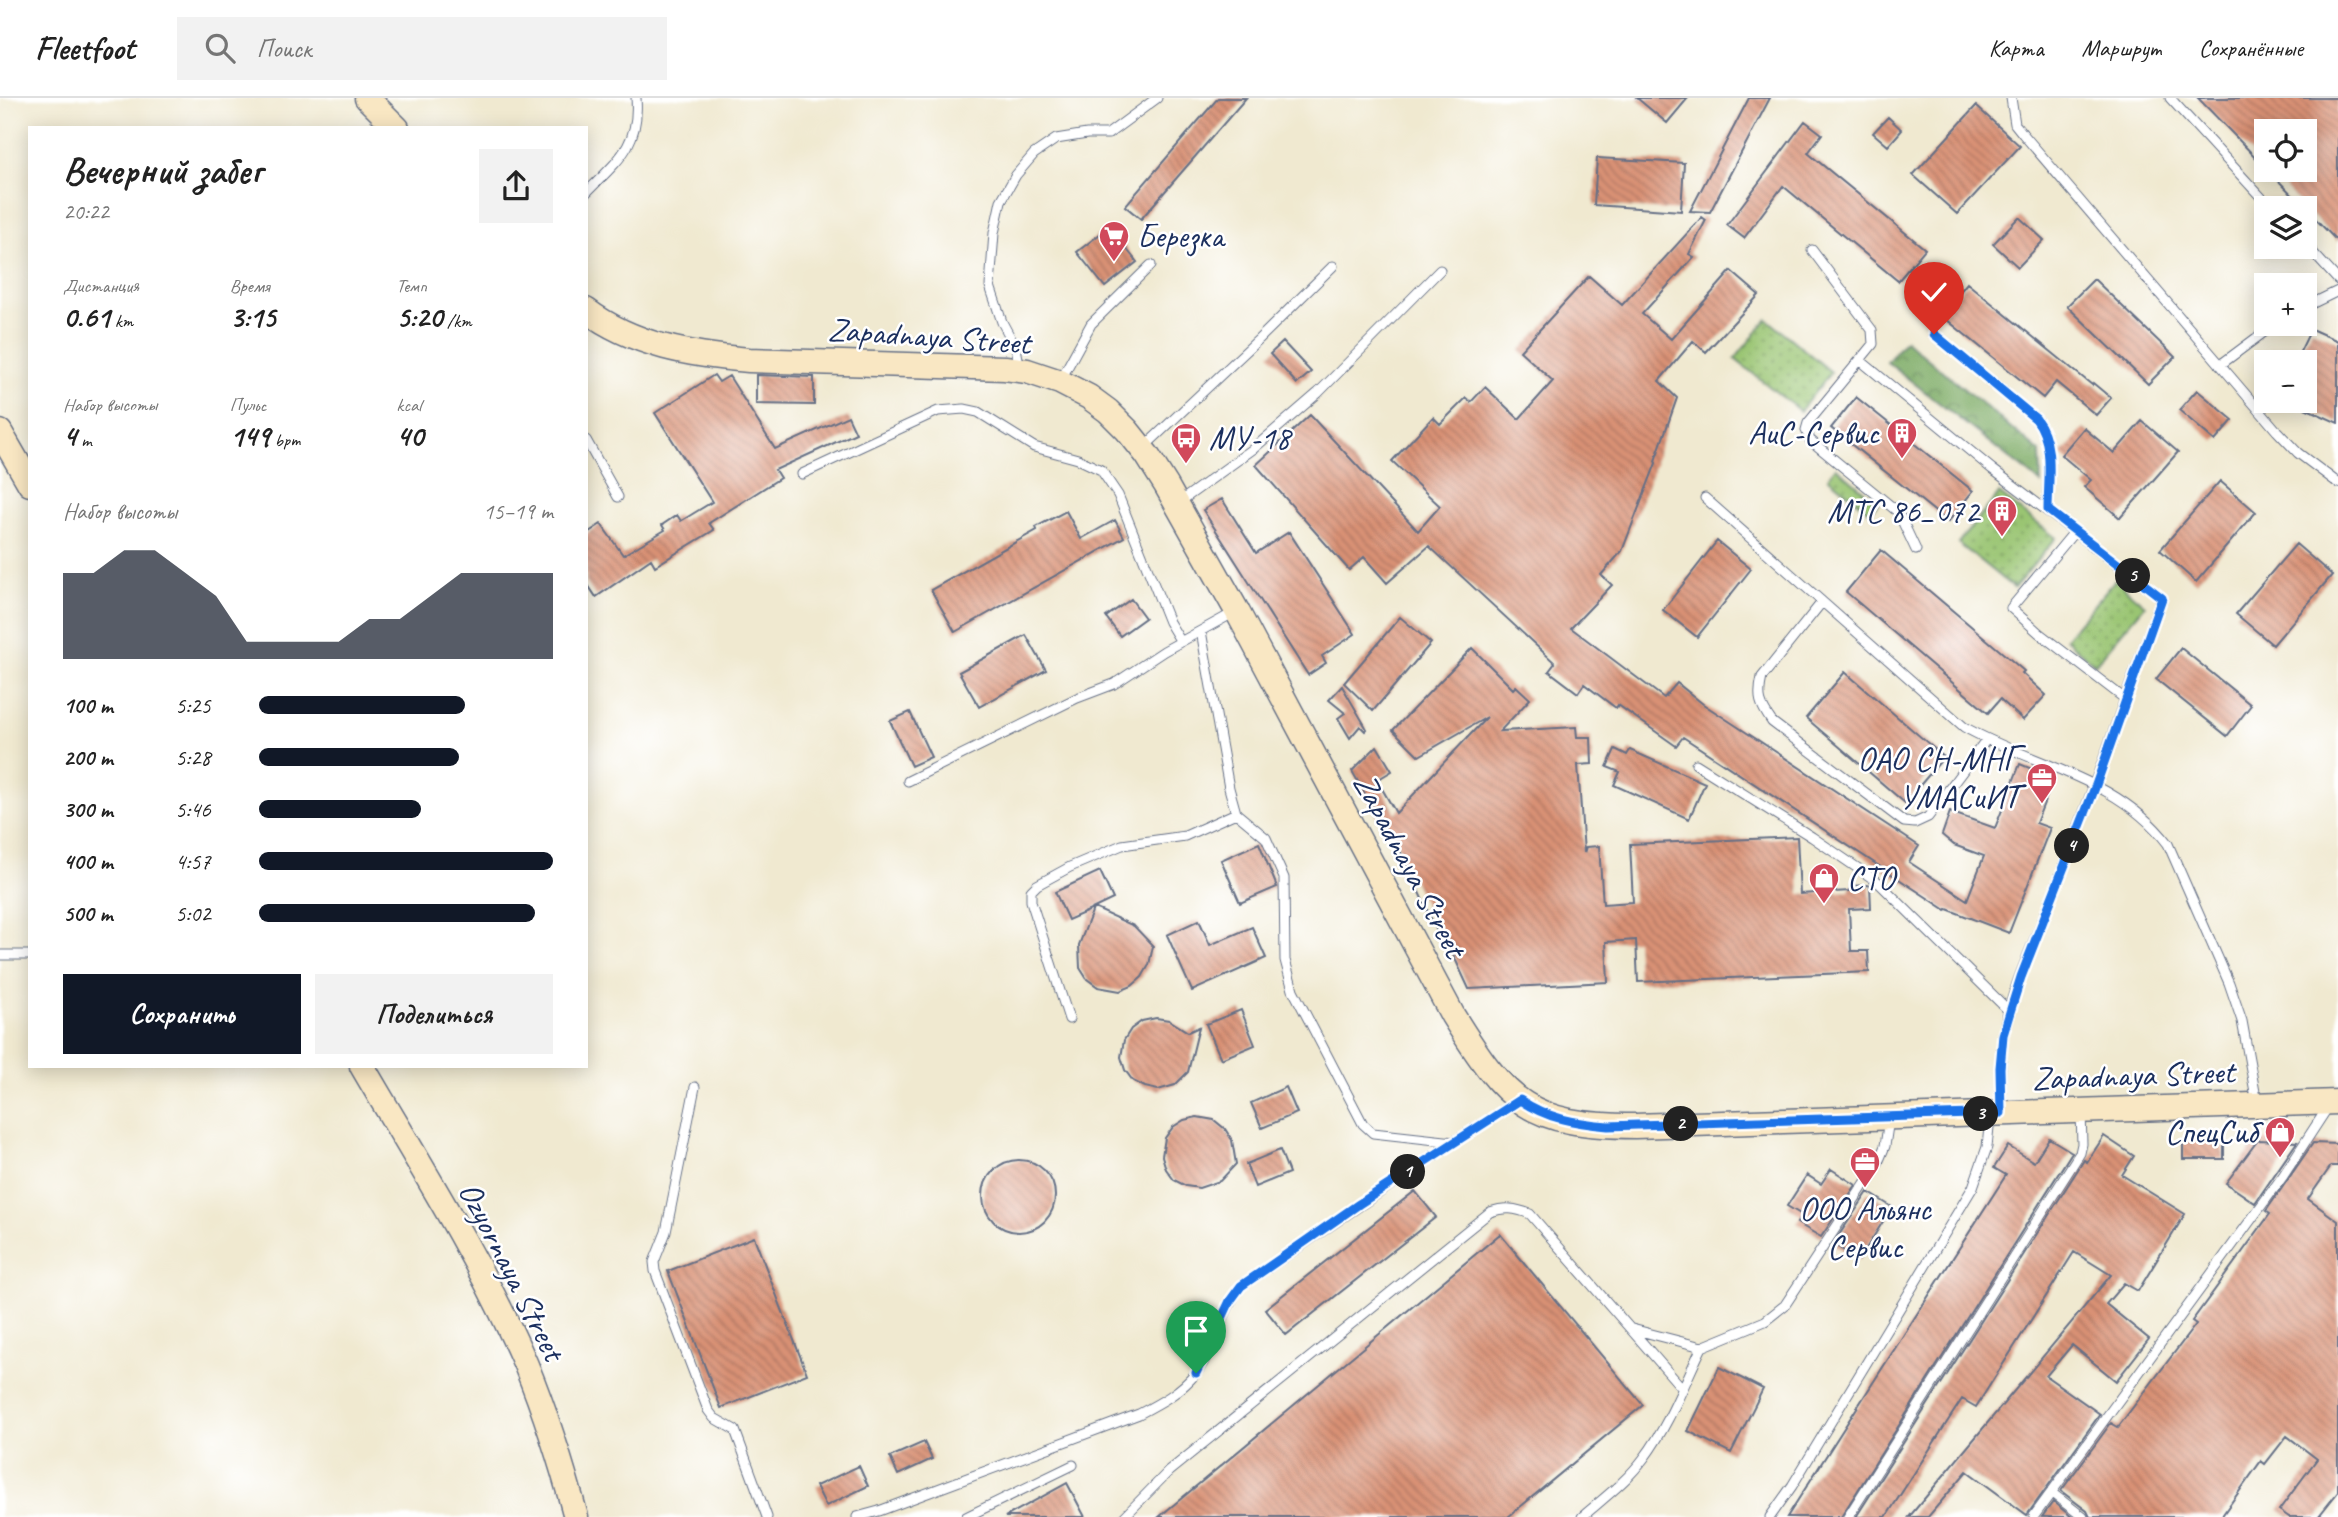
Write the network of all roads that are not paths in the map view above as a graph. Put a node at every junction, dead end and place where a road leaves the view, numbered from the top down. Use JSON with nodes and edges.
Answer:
{"nodes":[{"id":1,"x":367,"y":98,"type":"edge"},
{"id":2,"x":636,"y":98,"type":"edge"},
{"id":3,"x":1157,"y":98,"type":"edge"},
{"id":4,"x":2011,"y":98,"type":"edge"},
{"id":5,"x":2169,"y":98,"type":"edge"},
{"id":6,"x":395,"y":126,"type":"edge"},
{"id":7,"x":588,"y":191,"type":"edge"},
{"id":8,"x":2260,"y":196,"type":"edge"},
{"id":9,"x":1812,"y":250,"type":"dead end"},
{"id":10,"x":2317,"y":257,"type":"edge"},
{"id":11,"x":1151,"y":265,"type":"dead end"},
{"id":12,"x":1333,"y":266,"type":"dead end"},
{"id":13,"x":1440,"y":270,"type":"dead end"},
{"id":14,"x":2338,"y":280,"type":"edge"},
{"id":15,"x":2338,"y":291,"type":"edge"},
{"id":16,"x":2317,"y":301,"type":"edge"},
{"id":17,"x":588,"y":312,"type":"edge"},
{"id":18,"x":1934,"y":334,"type":"dead end"},
{"id":19,"x":2259,"y":336,"type":"edge"},
{"id":20,"x":1861,"y":361,"type":"junction"},
{"id":21,"x":2220,"y":365,"type":"junction"},
{"id":22,"x":1021,"y":371,"type":"junction"},
{"id":23,"x":1059,"y":382,"type":"junction"},
{"id":24,"x":0,"y":432,"type":"edge"},
{"id":25,"x":588,"y":444,"type":"edge"},
{"id":26,"x":1142,"y":449,"type":"junction"},
{"id":27,"x":802,"y":474,"type":"dead end"},
{"id":28,"x":28,"y":481,"type":"edge"},
{"id":29,"x":2338,"y":483,"type":"edge"},
{"id":30,"x":618,"y":497,"type":"dead end"},
{"id":31,"x":1705,"y":498,"type":"dead end"},
{"id":32,"x":1176,"y":504,"type":"junction"},
{"id":33,"x":2048,"y":510,"type":"junction"},
{"id":34,"x":2075,"y":531,"type":"junction"},
{"id":35,"x":1916,"y":551,"type":"dead end"},
{"id":36,"x":1822,"y":602,"type":"junction"},
{"id":37,"x":1237,"y":611,"type":"junction"},
{"id":38,"x":1201,"y":631,"type":"junction"},
{"id":39,"x":1181,"y":642,"type":"junction"},
{"id":40,"x":2125,"y":699,"type":"junction"},
{"id":41,"x":1986,"y":740,"type":"junction"},
{"id":42,"x":1696,"y":764,"type":"dead end"},
{"id":43,"x":908,"y":781,"type":"dead end"},
{"id":44,"x":2096,"y":785,"type":"junction"},
{"id":45,"x":1236,"y":813,"type":"junction"},
{"id":46,"x":0,"y":955,"type":"edge"},
{"id":47,"x":28,"y":955,"type":"edge"},
{"id":48,"x":2010,"y":1012,"type":"junction"},
{"id":49,"x":1069,"y":1020,"type":"dead end"},
{"id":50,"x":363,"y":1068,"type":"edge"},
{"id":51,"x":695,"y":1087,"type":"dead end"},
{"id":52,"x":1520,"y":1100,"type":"junction"},
{"id":53,"x":2334,"y":1102,"type":"edge"},
{"id":54,"x":2258,"y":1104,"type":"junction"},
{"id":55,"x":2081,"y":1110,"type":"junction"},
{"id":56,"x":1996,"y":1114,"type":"junction"},
{"id":57,"x":1890,"y":1117,"type":"junction"},
{"id":58,"x":1454,"y":1142,"type":"junction"},
{"id":59,"x":1631,"y":1329,"type":"junction"},
{"id":60,"x":1702,"y":1347,"type":"junction"},
{"id":61,"x":1682,"y":1388,"type":"junction"},
{"id":62,"x":1073,"y":1465,"type":"dead end"},
{"id":63,"x":2052,"y":1493,"type":"junction"},
{"id":64,"x":2034,"y":1516,"type":"edge"},
{"id":65,"x":576,"y":1517,"type":"edge"},
{"id":66,"x":767,"y":1517,"type":"edge"},
{"id":67,"x":857,"y":1517,"type":"edge"},
{"id":68,"x":966,"y":1517,"type":"edge"},
{"id":69,"x":1124,"y":1517,"type":"edge"},
{"id":70,"x":1582,"y":1517,"type":"edge"},
{"id":71,"x":1770,"y":1517,"type":"edge"},
{"id":72,"x":1848,"y":1517,"type":"edge"},
{"id":73,"x":2083,"y":1517,"type":"edge"}],
"edges":[{"from":1,"to":6,"type":"street"},
{"from":2,"to":7,"type":"lane"},
{"from":3,"to":22,"type":"lane"},
{"from":4,"to":21,"type":"lane"},
{"from":5,"to":8,"type":"lane"},
{"from":9,"to":20,"type":"lane"},
{"from":10,"to":14,"type":"lane"},
{"from":11,"to":23,"type":"lane"},
{"from":12,"to":26,"type":"lane"},
{"from":13,"to":32,"type":"lane"},
{"from":15,"to":16,"type":"lane"},
{"from":17,"to":22,"type":"street","name":"Zapadnaya Street"},
{"from":18,"to":33,"type":"lane"},
{"from":19,"to":21,"type":"lane"},
{"from":20,"to":33,"type":"lane"},
{"from":20,"to":35,"type":"lane"},
{"from":21,"to":29,"type":"lane"},
{"from":22,"to":23,"type":"street","name":"Zapadnaya Street"},
{"from":23,"to":26,"type":"street","name":"Zapadnaya Street"},
{"from":24,"to":28,"type":"street"},
{"from":25,"to":30,"type":"lane"},
{"from":26,"to":32,"type":"street","name":"Zapadnaya Street"},
{"from":27,"to":39,"type":"lane"},
{"from":31,"to":36,"type":"lane"},
{"from":32,"to":37,"type":"street","name":"Zapadnaya Street"},
{"from":33,"to":34,"type":"lane"},
{"from":34,"to":40,"type":"lane"},
{"from":34,"to":40,"type":"lane"},
{"from":36,"to":41,"type":"lane"},
{"from":36,"to":41,"type":"lane"},
{"from":37,"to":38,"type":"lane"},
{"from":37,"to":52,"type":"street","name":"Zapadnaya Street"},
{"from":38,"to":39,"type":"lane"},
{"from":38,"to":45,"type":"lane"},
{"from":39,"to":43,"type":"lane"},
{"from":40,"to":44,"type":"lane"},
{"from":41,"to":44,"type":"lane"},
{"from":42,"to":48,"type":"lane"},
{"from":44,"to":48,"type":"lane"},
{"from":44,"to":54,"type":"lane"},
{"from":45,"to":49,"type":"lane"},
{"from":45,"to":58,"type":"lane"},
{"from":46,"to":47,"type":"lane"},
{"from":48,"to":56,"type":"lane"},
{"from":50,"to":65,"type":"street","name":"Ozyornaya Street"},
{"from":51,"to":66,"type":"lane"},
{"from":52,"to":57,"type":"street","name":"Zapadnaya Street"},
{"from":52,"to":58,"type":"lane"},
{"from":53,"to":54,"type":"street","name":"Zapadnaya Street"},
{"from":53,"to":63,"type":"lane"},
{"from":54,"to":55,"type":"street","name":"Zapadnaya Street"},
{"from":55,"to":56,"type":"street","name":"Zapadnaya Street"},
{"from":55,"to":72,"type":"lane"},
{"from":56,"to":57,"type":"street","name":"Zapadnaya Street"},
{"from":56,"to":71,"type":"lane"},
{"from":57,"to":60,"type":"lane"},
{"from":58,"to":67,"type":"lane"},
{"from":59,"to":60,"type":"lane"},
{"from":59,"to":61,"type":"lane"},
{"from":59,"to":69,"type":"lane"},
{"from":60,"to":61,"type":"lane"},
{"from":61,"to":70,"type":"lane"},
{"from":62,"to":68,"type":"lane"},
{"from":63,"to":64,"type":"lane"},
{"from":63,"to":73,"type":"lane"}]}
